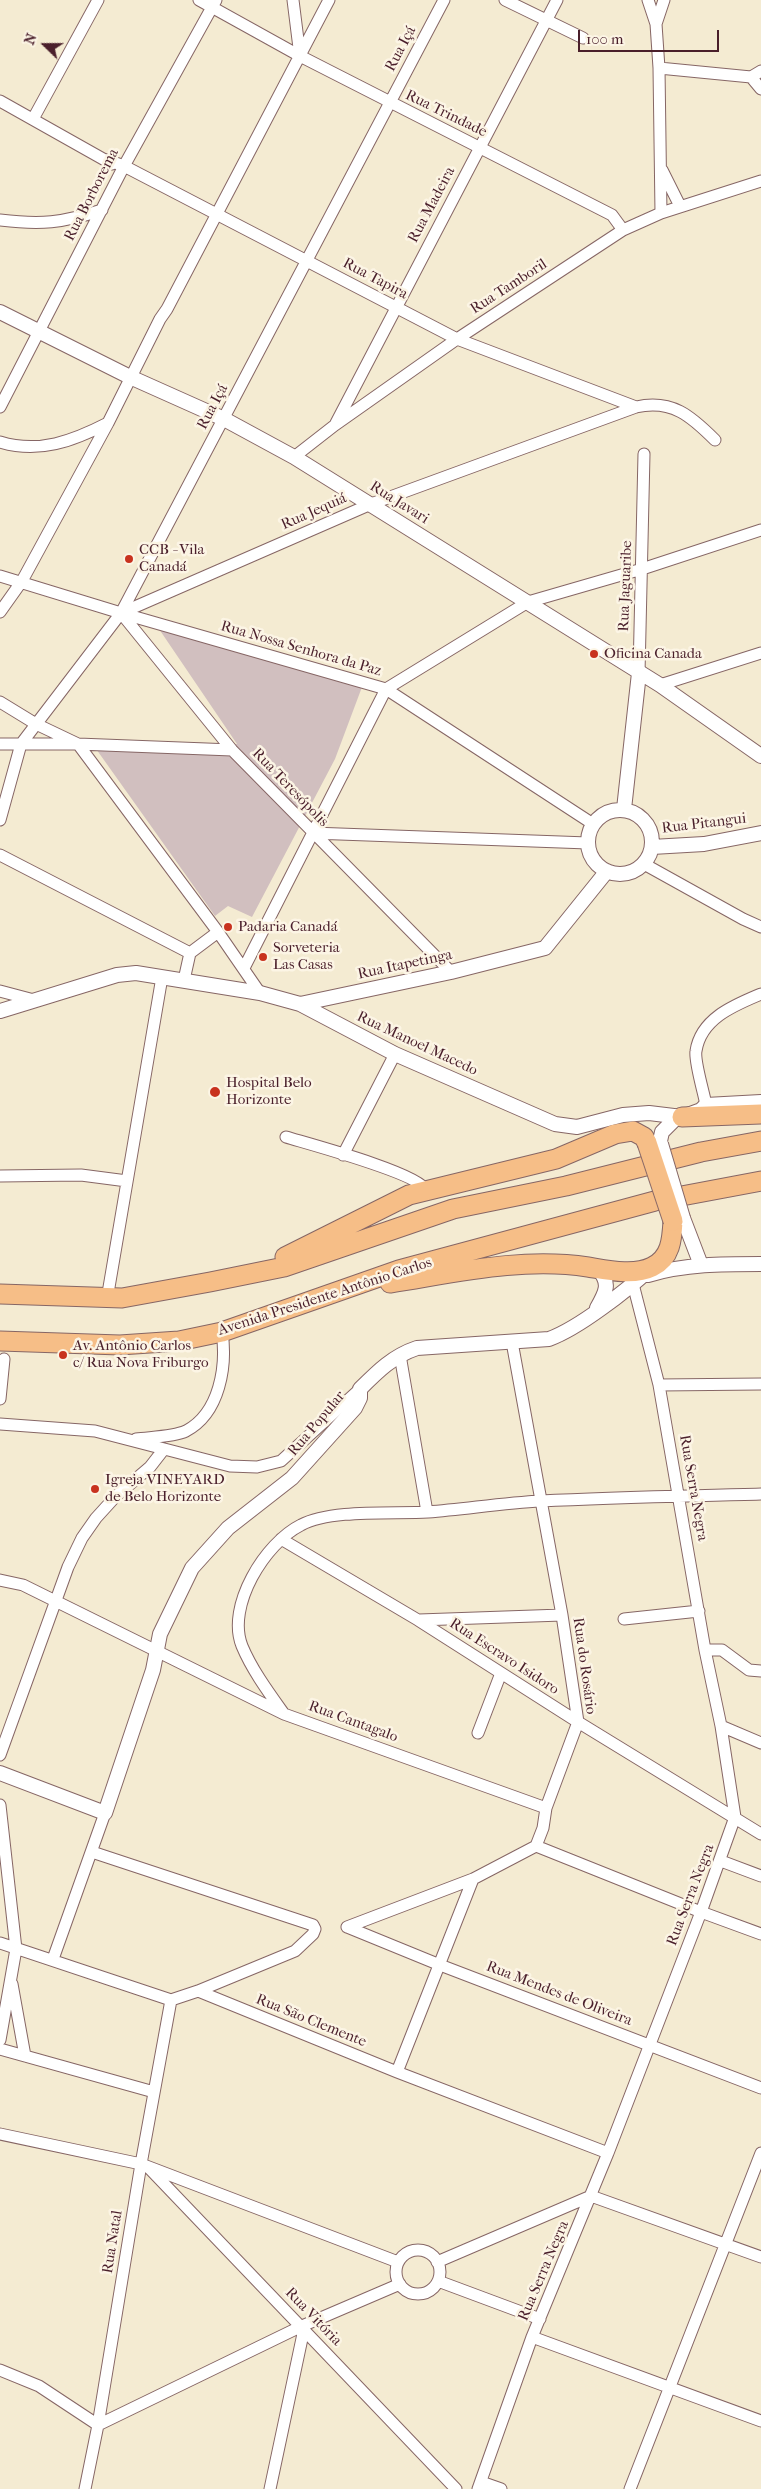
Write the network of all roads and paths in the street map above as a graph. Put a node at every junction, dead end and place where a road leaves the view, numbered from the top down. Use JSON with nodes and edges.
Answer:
{"nodes":[{"id":1,"x":98,"y":0,"type":"edge"},
{"id":2,"x":199,"y":0,"type":"edge"},
{"id":3,"x":293,"y":0,"type":"edge"},
{"id":4,"x":329,"y":0,"type":"edge"},
{"id":5,"x":444,"y":0,"type":"edge"},
{"id":6,"x":505,"y":0,"type":"edge"},
{"id":7,"x":557,"y":0,"type":"edge"},
{"id":8,"x":648,"y":0,"type":"edge"},
{"id":9,"x":664,"y":0,"type":"edge"},
{"id":10,"x":214,"y":3,"type":"edge"},
{"id":11,"x":546,"y":20,"type":"junction"},
{"id":12,"x":656,"y":24,"type":"junction"},
{"id":13,"x":583,"y":38,"type":"dead end"},
{"id":14,"x":300,"y":56,"type":"junction"},
{"id":15,"x":659,"y":68,"type":"junction"},
{"id":16,"x":756,"y":74,"type":"edge"},
{"id":17,"x":761,"y":89,"type":"edge"},
{"id":18,"x":0,"y":101,"type":"edge"},
{"id":19,"x":390,"y":103,"type":"junction"},
{"id":20,"x":33,"y":119,"type":"junction"},
{"id":21,"x":479,"y":147,"type":"junction"},
{"id":22,"x":661,"y":167,"type":"junction"},
{"id":23,"x":122,"y":168,"type":"junction"},
{"id":24,"x":761,"y":181,"type":"edge"},
{"id":25,"x":680,"y":206,"type":"junction"},
{"id":26,"x":102,"y":210,"type":"junction"},
{"id":27,"x":661,"y":212,"type":"junction"},
{"id":28,"x":217,"y":215,"type":"junction"},
{"id":29,"x":0,"y":220,"type":"edge"},
{"id":30,"x":623,"y":230,"type":"junction"},
{"id":31,"x":306,"y":259,"type":"junction"},
{"id":32,"x":394,"y":307,"type":"junction"},
{"id":33,"x":0,"y":312,"type":"edge"},
{"id":34,"x":160,"y":319,"type":"junction"},
{"id":35,"x":38,"y":332,"type":"junction"},
{"id":36,"x":457,"y":339,"type":"junction"},
{"id":37,"x":130,"y":377,"type":"junction"},
{"id":38,"x":0,"y":407,"type":"edge"},
{"id":39,"x":636,"y":407,"type":"junction"},
{"id":40,"x":224,"y":419,"type":"junction"},
{"id":41,"x":108,"y":423,"type":"junction"},
{"id":42,"x":335,"y":425,"type":"junction"},
{"id":43,"x":715,"y":440,"type":"dead end"},
{"id":44,"x":0,"y":442,"type":"edge"},
{"id":45,"x":644,"y":454,"type":"dead end"},
{"id":46,"x":294,"y":457,"type":"junction"},
{"id":47,"x":371,"y":504,"type":"junction"},
{"id":48,"x":761,"y":530,"type":"edge"},
{"id":49,"x":642,"y":569,"type":"junction"},
{"id":50,"x":0,"y":576,"type":"edge"},
{"id":51,"x":22,"y":581,"type":"junction"},
{"id":52,"x":528,"y":602,"type":"junction"},
{"id":53,"x":0,"y":612,"type":"edge"},
{"id":54,"x":120,"y":613,"type":"junction"},
{"id":55,"x":761,"y":653,"type":"edge"},
{"id":56,"x":639,"y":673,"type":"junction"},
{"id":57,"x":660,"y":686,"type":"junction"},
{"id":58,"x":386,"y":689,"type":"junction"},
{"id":59,"x":0,"y":702,"type":"edge"},
{"id":60,"x":36,"y":724,"type":"junction"},
{"id":61,"x":0,"y":744,"type":"edge"},
{"id":62,"x":21,"y":744,"type":"junction"},
{"id":63,"x":78,"y":744,"type":"junction"},
{"id":64,"x":232,"y":750,"type":"junction"},
{"id":65,"x":761,"y":756,"type":"edge"},
{"id":66,"x":624,"y":809,"type":"junction"},
{"id":67,"x":0,"y":820,"type":"edge"},
{"id":68,"x":593,"y":824,"type":"junction"},
{"id":69,"x":312,"y":833,"type":"junction"},
{"id":70,"x":761,"y":833,"type":"edge"},
{"id":71,"x":588,"y":843,"type":"junction"},
{"id":72,"x":652,"y":847,"type":"junction"},
{"id":73,"x":0,"y":855,"type":"edge"},
{"id":74,"x":644,"y":864,"type":"junction"},
{"id":75,"x":607,"y":871,"type":"junction"},
{"id":76,"x":761,"y":927,"type":"edge"},
{"id":77,"x":218,"y":932,"type":"junction"},
{"id":78,"x":190,"y":953,"type":"junction"},
{"id":79,"x":244,"y":968,"type":"junction"},
{"id":80,"x":451,"y":972,"type":"junction"},
{"id":81,"x":162,"y":977,"type":"junction"},
{"id":82,"x":184,"y":980,"type":"junction"},
{"id":83,"x":0,"y":991,"type":"edge"},
{"id":84,"x":260,"y":993,"type":"junction"},
{"id":85,"x":761,"y":994,"type":"edge"},
{"id":86,"x":34,"y":1000,"type":"junction"},
{"id":87,"x":300,"y":1004,"type":"junction"},
{"id":88,"x":0,"y":1011,"type":"edge"},
{"id":89,"x":395,"y":1054,"type":"junction"},
{"id":90,"x":761,"y":1102,"type":"edge"},
{"id":91,"x":706,"y":1105,"type":"junction"},
{"id":92,"x":522,"y":1109,"type":"junction"},
{"id":93,"x":761,"y":1114,"type":"edge"},
{"id":94,"x":679,"y":1117,"type":"junction"},
{"id":95,"x":286,"y":1137,"type":"dead end"},
{"id":96,"x":761,"y":1142,"type":"edge"},
{"id":97,"x":656,"y":1143,"type":"junction"},
{"id":98,"x":343,"y":1155,"type":"junction"},
{"id":99,"x":0,"y":1176,"type":"edge"},
{"id":100,"x":127,"y":1181,"type":"junction"},
{"id":101,"x":761,"y":1181,"type":"edge"},
{"id":102,"x":426,"y":1190,"type":"junction"},
{"id":103,"x":678,"y":1219,"type":"junction"},
{"id":104,"x":761,"y":1264,"type":"edge"},
{"id":105,"x":701,"y":1265,"type":"junction"},
{"id":106,"x":598,"y":1269,"type":"junction"},
{"id":107,"x":243,"y":1274,"type":"junction"},
{"id":108,"x":647,"y":1275,"type":"junction"},
{"id":109,"x":339,"y":1291,"type":"junction"},
{"id":110,"x":0,"y":1294,"type":"edge"},
{"id":111,"x":107,"y":1299,"type":"junction"},
{"id":112,"x":595,"y":1311,"type":"junction"},
{"id":113,"x":222,"y":1332,"type":"junction"},
{"id":114,"x":512,"y":1342,"type":"junction"},
{"id":115,"x":2,"y":1350,"type":"edge"},
{"id":116,"x":400,"y":1355,"type":"junction"},
{"id":117,"x":761,"y":1384,"type":"edge"},
{"id":118,"x":660,"y":1386,"type":"junction"},
{"id":119,"x":360,"y":1388,"type":"junction"},
{"id":120,"x":0,"y":1399,"type":"edge"},
{"id":121,"x":0,"y":1424,"type":"edge"},
{"id":122,"x":132,"y":1440,"type":"junction"},
{"id":123,"x":164,"y":1449,"type":"junction"},
{"id":124,"x":761,"y":1494,"type":"edge"},
{"id":125,"x":679,"y":1497,"type":"junction"},
{"id":126,"x":540,"y":1501,"type":"junction"},
{"id":127,"x":427,"y":1512,"type":"junction"},
{"id":128,"x":281,"y":1539,"type":"junction"},
{"id":129,"x":0,"y":1580,"type":"edge"},
{"id":130,"x":55,"y":1601,"type":"junction"},
{"id":131,"x":699,"y":1610,"type":"junction"},
{"id":132,"x":562,"y":1615,"type":"junction"},
{"id":133,"x":624,"y":1619,"type":"dead end"},
{"id":134,"x":418,"y":1620,"type":"junction"},
{"id":135,"x":705,"y":1650,"type":"junction"},
{"id":136,"x":156,"y":1652,"type":"junction"},
{"id":137,"x":761,"y":1671,"type":"edge"},
{"id":138,"x":501,"y":1673,"type":"junction"},
{"id":139,"x":284,"y":1714,"type":"junction"},
{"id":140,"x":578,"y":1722,"type":"junction"},
{"id":141,"x":721,"y":1726,"type":"junction"},
{"id":142,"x":478,"y":1733,"type":"dead end"},
{"id":143,"x":761,"y":1743,"type":"edge"},
{"id":144,"x":0,"y":1755,"type":"edge"},
{"id":145,"x":0,"y":1773,"type":"edge"},
{"id":146,"x":0,"y":1805,"type":"edge"},
{"id":147,"x":546,"y":1808,"type":"junction"},
{"id":148,"x":105,"y":1813,"type":"junction"},
{"id":149,"x":735,"y":1817,"type":"junction"},
{"id":150,"x":761,"y":1834,"type":"edge"},
{"id":151,"x":536,"y":1846,"type":"junction"},
{"id":152,"x":92,"y":1852,"type":"junction"},
{"id":153,"x":720,"y":1861,"type":"junction"},
{"id":154,"x":761,"y":1876,"type":"edge"},
{"id":155,"x":473,"y":1879,"type":"junction"},
{"id":156,"x":701,"y":1912,"type":"junction"},
{"id":157,"x":761,"y":1934,"type":"edge"},
{"id":158,"x":0,"y":1943,"type":"edge"},
{"id":159,"x":16,"y":1949,"type":"junction"},
{"id":160,"x":53,"y":1959,"type":"junction"},
{"id":161,"x":440,"y":1965,"type":"junction"},
{"id":162,"x":10,"y":1976,"type":"junction"},
{"id":163,"x":198,"y":1991,"type":"junction"},
{"id":164,"x":171,"y":2000,"type":"junction"},
{"id":165,"x":0,"y":2040,"type":"edge"},
{"id":166,"x":649,"y":2044,"type":"junction"},
{"id":167,"x":0,"y":2049,"type":"edge"},
{"id":168,"x":25,"y":2056,"type":"junction"},
{"id":169,"x":397,"y":2072,"type":"junction"},
{"id":170,"x":761,"y":2088,"type":"edge"},
{"id":171,"x":154,"y":2092,"type":"junction"},
{"id":172,"x":0,"y":2134,"type":"edge"},
{"id":173,"x":608,"y":2153,"type":"junction"},
{"id":174,"x":761,"y":2154,"type":"edge"},
{"id":175,"x":144,"y":2165,"type":"junction"},
{"id":176,"x":591,"y":2196,"type":"junction"},
{"id":177,"x":725,"y":2244,"type":"junction"},
{"id":178,"x":761,"y":2257,"type":"edge"},
{"id":179,"x":398,"y":2262,"type":"junction"},
{"id":180,"x":438,"y":2262,"type":"junction"},
{"id":181,"x":438,"y":2280,"type":"junction"},
{"id":182,"x":400,"y":2284,"type":"junction"},
{"id":183,"x":540,"y":2320,"type":"junction"},
{"id":184,"x":303,"y":2328,"type":"junction"},
{"id":185,"x":532,"y":2337,"type":"junction"},
{"id":186,"x":0,"y":2370,"type":"edge"},
{"id":187,"x":670,"y":2387,"type":"junction"},
{"id":188,"x":761,"y":2421,"type":"edge"},
{"id":189,"x":98,"y":2425,"type":"junction"},
{"id":190,"x":480,"y":2485,"type":"edge"},
{"id":191,"x":85,"y":2489,"type":"edge"},
{"id":192,"x":270,"y":2489,"type":"edge"},
{"id":193,"x":456,"y":2489,"type":"edge"},
{"id":194,"x":501,"y":2489,"type":"edge"},
{"id":195,"x":630,"y":2489,"type":"edge"}],
"edges":[{"from":1,"to":20,"type":"street"},
{"from":2,"to":10,"type":"street","name":"Rua Trindade"},
{"from":3,"to":14,"type":"street"},
{"from":4,"to":14,"type":"street"},
{"from":5,"to":19,"type":"street","name":"Rua Içá"},
{"from":6,"to":11,"type":"street"},
{"from":7,"to":11,"type":"street","name":"Rua Madeira"},
{"from":8,"to":12,"type":"street"},
{"from":9,"to":12,"type":"street"},
{"from":10,"to":14,"type":"street","name":"Rua Trindade"},
{"from":10,"to":23,"type":"street","name":"Rua Borborema"},
{"from":11,"to":13,"type":"street"},
{"from":11,"to":21,"type":"street","name":"Rua Madeira"},
{"from":12,"to":15,"type":"street"},
{"from":14,"to":19,"type":"street","name":"Rua Trindade"},
{"from":14,"to":28,"type":"street"},
{"from":15,"to":16,"type":"street"},
{"from":15,"to":22,"type":"street"},
{"from":16,"to":17,"type":"street"},
{"from":18,"to":20,"type":"street","name":"Rua Tapira"},
{"from":19,"to":21,"type":"street","name":"Rua Trindade"},
{"from":19,"to":31,"type":"street","name":"Rua Içá"},
{"from":20,"to":23,"type":"street","name":"Rua Tapira"},
{"from":21,"to":30,"type":"street","name":"Rua Trindade"},
{"from":21,"to":32,"type":"street","name":"Rua Madeira"},
{"from":22,"to":25,"type":"street"},
{"from":22,"to":27,"type":"street"},
{"from":23,"to":26,"type":"street","name":"Rua Borborema"},
{"from":23,"to":28,"type":"street","name":"Rua Tapira"},
{"from":23,"to":34,"type":"street","name":"Rua Tapira"},
{"from":24,"to":25,"type":"street","name":"Rua Tamboril"},
{"from":25,"to":27,"type":"street","name":"Rua Tamboril"},
{"from":26,"to":29,"type":"street"},
{"from":26,"to":35,"type":"street","name":"Rua Borborema"},
{"from":27,"to":30,"type":"street","name":"Rua Tamboril"},
{"from":28,"to":31,"type":"street","name":"Rua Tapira"},
{"from":28,"to":34,"type":"street"},
{"from":30,"to":36,"type":"street","name":"Rua Tamboril"},
{"from":31,"to":32,"type":"street","name":"Rua Tapira"},
{"from":31,"to":40,"type":"street","name":"Rua Içá"},
{"from":32,"to":36,"type":"street","name":"Rua Tapira"},
{"from":32,"to":42,"type":"street","name":"Rua Madeira"},
{"from":33,"to":35,"type":"street","name":"Rua Javari"},
{"from":34,"to":37,"type":"street"},
{"from":35,"to":37,"type":"street","name":"Rua Javari"},
{"from":35,"to":38,"type":"street","name":"Rua Borborema"},
{"from":36,"to":39,"type":"street","name":"Rua Tapira"},
{"from":36,"to":42,"type":"street","name":"Rua Tamboril"},
{"from":37,"to":40,"type":"street","name":"Rua Javari"},
{"from":37,"to":41,"type":"street"},
{"from":39,"to":43,"type":"street"},
{"from":39,"to":47,"type":"street","name":"Rua Jequiá"},
{"from":40,"to":46,"type":"street","name":"Rua Javari"},
{"from":40,"to":54,"type":"street","name":"Rua Içá"},
{"from":41,"to":44,"type":"street"},
{"from":41,"to":51,"type":"street"},
{"from":42,"to":46,"type":"street","name":"Rua Tamboril"},
{"from":45,"to":49,"type":"street","name":"Rua Jaguaribe"},
{"from":46,"to":47,"type":"street","name":"Rua Javari"},
{"from":47,"to":52,"type":"street","name":"Rua Javari"},
{"from":47,"to":54,"type":"street","name":"Rua Jequiá"},
{"from":48,"to":49,"type":"street"},
{"from":49,"to":52,"type":"street"},
{"from":49,"to":56,"type":"street","name":"Rua Jaguaribe"},
{"from":50,"to":51,"type":"street","name":"Rua Nossa Senhora da Paz"},
{"from":51,"to":53,"type":"street"},
{"from":51,"to":54,"type":"street","name":"Rua Nossa Senhora da Paz"},
{"from":52,"to":56,"type":"street","name":"Rua Javari"},
{"from":52,"to":58,"type":"street"},
{"from":54,"to":58,"type":"street","name":"Rua Nossa Senhora da Paz"},
{"from":54,"to":60,"type":"street","name":"Rua Içá"},
{"from":54,"to":64,"type":"street","name":"Rua Teresópolis"},
{"from":55,"to":57,"type":"street"},
{"from":56,"to":57,"type":"street","name":"Rua Javari"},
{"from":56,"to":66,"type":"street","name":"Rua Jaguaribe"},
{"from":57,"to":65,"type":"street","name":"Rua Javari"},
{"from":58,"to":68,"type":"street","name":"Rua Nossa Senhora da Paz"},
{"from":58,"to":69,"type":"street"},
{"from":59,"to":60,"type":"street"},
{"from":60,"to":62,"type":"street","name":"Rua Içá"},
{"from":60,"to":63,"type":"street"},
{"from":61,"to":62,"type":"street"},
{"from":62,"to":63,"type":"street"},
{"from":62,"to":67,"type":"street","name":"Rua Içá"},
{"from":63,"to":64,"type":"street"},
{"from":63,"to":77,"type":"street"},
{"from":64,"to":69,"type":"street","name":"Rua Teresópolis"},
{"from":66,"to":68,"type":"street"},
{"from":66,"to":72,"type":"street"},
{"from":68,"to":71,"type":"street"},
{"from":69,"to":71,"type":"street"},
{"from":69,"to":79,"type":"street"},
{"from":69,"to":80,"type":"street","name":"Rua Teresópolis"},
{"from":70,"to":72,"type":"street","name":"Rua Pitangui"},
{"from":71,"to":75,"type":"street"},
{"from":72,"to":74,"type":"street"},
{"from":73,"to":78,"type":"street"},
{"from":74,"to":75,"type":"street"},
{"from":74,"to":76,"type":"street"},
{"from":75,"to":80,"type":"street","name":"Rua Itapetinga"},
{"from":77,"to":78,"type":"street"},
{"from":77,"to":79,"type":"street"},
{"from":78,"to":82,"type":"street"},
{"from":79,"to":84,"type":"street"},
{"from":80,"to":87,"type":"street","name":"Rua Itapetinga"},
{"from":81,"to":82,"type":"street","name":"Rua Itapetinga"},
{"from":81,"to":86,"type":"street","name":"Rua Itapetinga"},
{"from":81,"to":100,"type":"street"},
{"from":82,"to":84,"type":"street","name":"Rua Itapetinga"},
{"from":83,"to":86,"type":"street"},
{"from":84,"to":87,"type":"street","name":"Rua Itapetinga"},
{"from":85,"to":91,"type":"street"},
{"from":86,"to":88,"type":"street","name":"Rua Itapetinga"},
{"from":87,"to":89,"type":"street","name":"Rua Manoel Macedo"},
{"from":89,"to":92,"type":"street","name":"Rua Manoel Macedo"},
{"from":89,"to":98,"type":"street"},
{"from":90,"to":91,"type":"street"},
{"from":91,"to":94,"type":"street"},
{"from":92,"to":94,"type":"street","name":"Rua Manoel Macedo"},
{"from":92,"to":97,"type":"street","name":"Rua Manoel Macedo"},
{"from":93,"to":94,"type":"highway"},
{"from":94,"to":97,"type":"street"},
{"from":95,"to":98,"type":"street"},
{"from":96,"to":107,"type":"highway"},
{"from":97,"to":102,"type":"highway"},
{"from":97,"to":103,"type":"highway","bridge":true},
{"from":98,"to":102,"type":"street"},
{"from":99,"to":100,"type":"street"},
{"from":100,"to":111,"type":"street"},
{"from":101,"to":109,"type":"highway","name":"Avenida Presidente Antônio Carlos"},
{"from":102,"to":107,"type":"highway"},
{"from":103,"to":105,"type":"street"},
{"from":103,"to":108,"type":"highway"},
{"from":104,"to":105,"type":"street","name":"Rua Popular"},
{"from":105,"to":108,"type":"street","name":"Rua Popular"},
{"from":106,"to":108,"type":"highway"},
{"from":106,"to":109,"type":"highway"},
{"from":106,"to":112,"type":"street","name":"Rua Popular"},
{"from":107,"to":111,"type":"highway"},
{"from":108,"to":112,"type":"street","name":"Rua Popular"},
{"from":108,"to":118,"type":"street","name":"Rua Serra Negra"},
{"from":109,"to":113,"type":"highway","name":"Avenida Presidente Antônio Carlos"},
{"from":110,"to":111,"type":"highway"},
{"from":112,"to":114,"type":"street","name":"Rua Popular"},
{"from":113,"to":115,"type":"highway","name":"Avenida Presidente Antônio Carlos"},
{"from":113,"to":122,"type":"street"},
{"from":114,"to":116,"type":"street","name":"Rua Popular"},
{"from":114,"to":126,"type":"street","name":"Rua do Rosário"},
{"from":115,"to":120,"type":"street"},
{"from":116,"to":119,"type":"street","name":"Rua Popular"},
{"from":116,"to":127,"type":"street"},
{"from":117,"to":118,"type":"street"},
{"from":118,"to":125,"type":"street","name":"Rua Serra Negra"},
{"from":119,"to":123,"type":"street"},
{"from":119,"to":136,"type":"street","name":"Rua Popular"},
{"from":121,"to":122,"type":"street"},
{"from":122,"to":123,"type":"street"},
{"from":123,"to":130,"type":"street"},
{"from":124,"to":125,"type":"street"},
{"from":125,"to":126,"type":"street"},
{"from":125,"to":131,"type":"street","name":"Rua Serra Negra"},
{"from":126,"to":127,"type":"street"},
{"from":126,"to":132,"type":"street","name":"Rua do Rosário"},
{"from":127,"to":128,"type":"street"},
{"from":128,"to":134,"type":"street","name":"Rua Escravo Isidoro"},
{"from":128,"to":139,"type":"street"},
{"from":129,"to":130,"type":"street","name":"Rua Cantagalo"},
{"from":130,"to":136,"type":"street","name":"Rua Cantagalo"},
{"from":130,"to":144,"type":"street"},
{"from":131,"to":133,"type":"street"},
{"from":131,"to":135,"type":"street","name":"Rua Serra Negra"},
{"from":132,"to":134,"type":"street"},
{"from":132,"to":140,"type":"street","name":"Rua do Rosário"},
{"from":134,"to":138,"type":"street","name":"Rua Escravo Isidoro"},
{"from":135,"to":137,"type":"street"},
{"from":135,"to":141,"type":"street","name":"Rua Serra Negra"},
{"from":136,"to":139,"type":"street","name":"Rua Cantagalo"},
{"from":136,"to":148,"type":"street"},
{"from":138,"to":140,"type":"street","name":"Rua Escravo Isidoro"},
{"from":138,"to":142,"type":"street"},
{"from":139,"to":147,"type":"street","name":"Rua Cantagalo"},
{"from":140,"to":147,"type":"street","name":"Rua do Rosário"},
{"from":140,"to":149,"type":"street","name":"Rua Escravo Isidoro"},
{"from":141,"to":143,"type":"street"},
{"from":141,"to":149,"type":"street","name":"Rua Serra Negra"},
{"from":145,"to":148,"type":"street"},
{"from":146,"to":159,"type":"street"},
{"from":147,"to":151,"type":"street","name":"Rua do Rosário"},
{"from":148,"to":152,"type":"street"},
{"from":149,"to":150,"type":"street","name":"Rua Escravo Isidoro"},
{"from":149,"to":153,"type":"street","name":"Rua Serra Negra"},
{"from":151,"to":155,"type":"street"},
{"from":151,"to":156,"type":"street"},
{"from":152,"to":160,"type":"street"},
{"from":152,"to":163,"type":"street"},
{"from":153,"to":154,"type":"street"},
{"from":153,"to":156,"type":"street","name":"Rua Serra Negra"},
{"from":155,"to":161,"type":"street"},
{"from":155,"to":161,"type":"street","name":"Rua Mendes de Oliveira"},
{"from":156,"to":157,"type":"street"},
{"from":156,"to":166,"type":"street","name":"Rua Serra Negra"},
{"from":158,"to":159,"type":"street"},
{"from":159,"to":160,"type":"street"},
{"from":159,"to":162,"type":"street"},
{"from":160,"to":164,"type":"street"},
{"from":161,"to":166,"type":"street","name":"Rua Mendes de Oliveira"},
{"from":161,"to":169,"type":"street"},
{"from":162,"to":165,"type":"street"},
{"from":162,"to":168,"type":"street"},
{"from":163,"to":164,"type":"street"},
{"from":163,"to":169,"type":"street","name":"Rua São Clemente"},
{"from":164,"to":171,"type":"street","name":"Rua Natal"},
{"from":166,"to":170,"type":"street","name":"Rua Mendes de Oliveira"},
{"from":166,"to":173,"type":"street","name":"Rua Serra Negra"},
{"from":167,"to":168,"type":"street"},
{"from":168,"to":171,"type":"street"},
{"from":169,"to":173,"type":"street","name":"Rua São Clemente"},
{"from":171,"to":175,"type":"street","name":"Rua Natal"},
{"from":172,"to":175,"type":"street"},
{"from":173,"to":176,"type":"street","name":"Rua Serra Negra"},
{"from":174,"to":177,"type":"street"},
{"from":175,"to":179,"type":"street"},
{"from":175,"to":184,"type":"street","name":"Rua Vitória"},
{"from":175,"to":189,"type":"street","name":"Rua Natal"},
{"from":176,"to":177,"type":"street"},
{"from":176,"to":180,"type":"street"},
{"from":176,"to":183,"type":"street","name":"Rua Serra Negra"},
{"from":177,"to":178,"type":"street"},
{"from":177,"to":187,"type":"street"},
{"from":179,"to":180,"type":"street"},
{"from":179,"to":182,"type":"street"},
{"from":180,"to":181,"type":"street"},
{"from":181,"to":182,"type":"street"},
{"from":181,"to":183,"type":"street"},
{"from":182,"to":184,"type":"street"},
{"from":183,"to":185,"type":"street","name":"Rua Serra Negra"},
{"from":184,"to":189,"type":"street"},
{"from":184,"to":192,"type":"street"},
{"from":184,"to":193,"type":"street","name":"Rua Vitória"},
{"from":185,"to":187,"type":"street"},
{"from":185,"to":190,"type":"street","name":"Rua Serra Negra"},
{"from":186,"to":189,"type":"street"},
{"from":187,"to":188,"type":"street"},
{"from":187,"to":195,"type":"street"},
{"from":189,"to":191,"type":"street","name":"Rua Natal"},
{"from":190,"to":194,"type":"street"}]}
